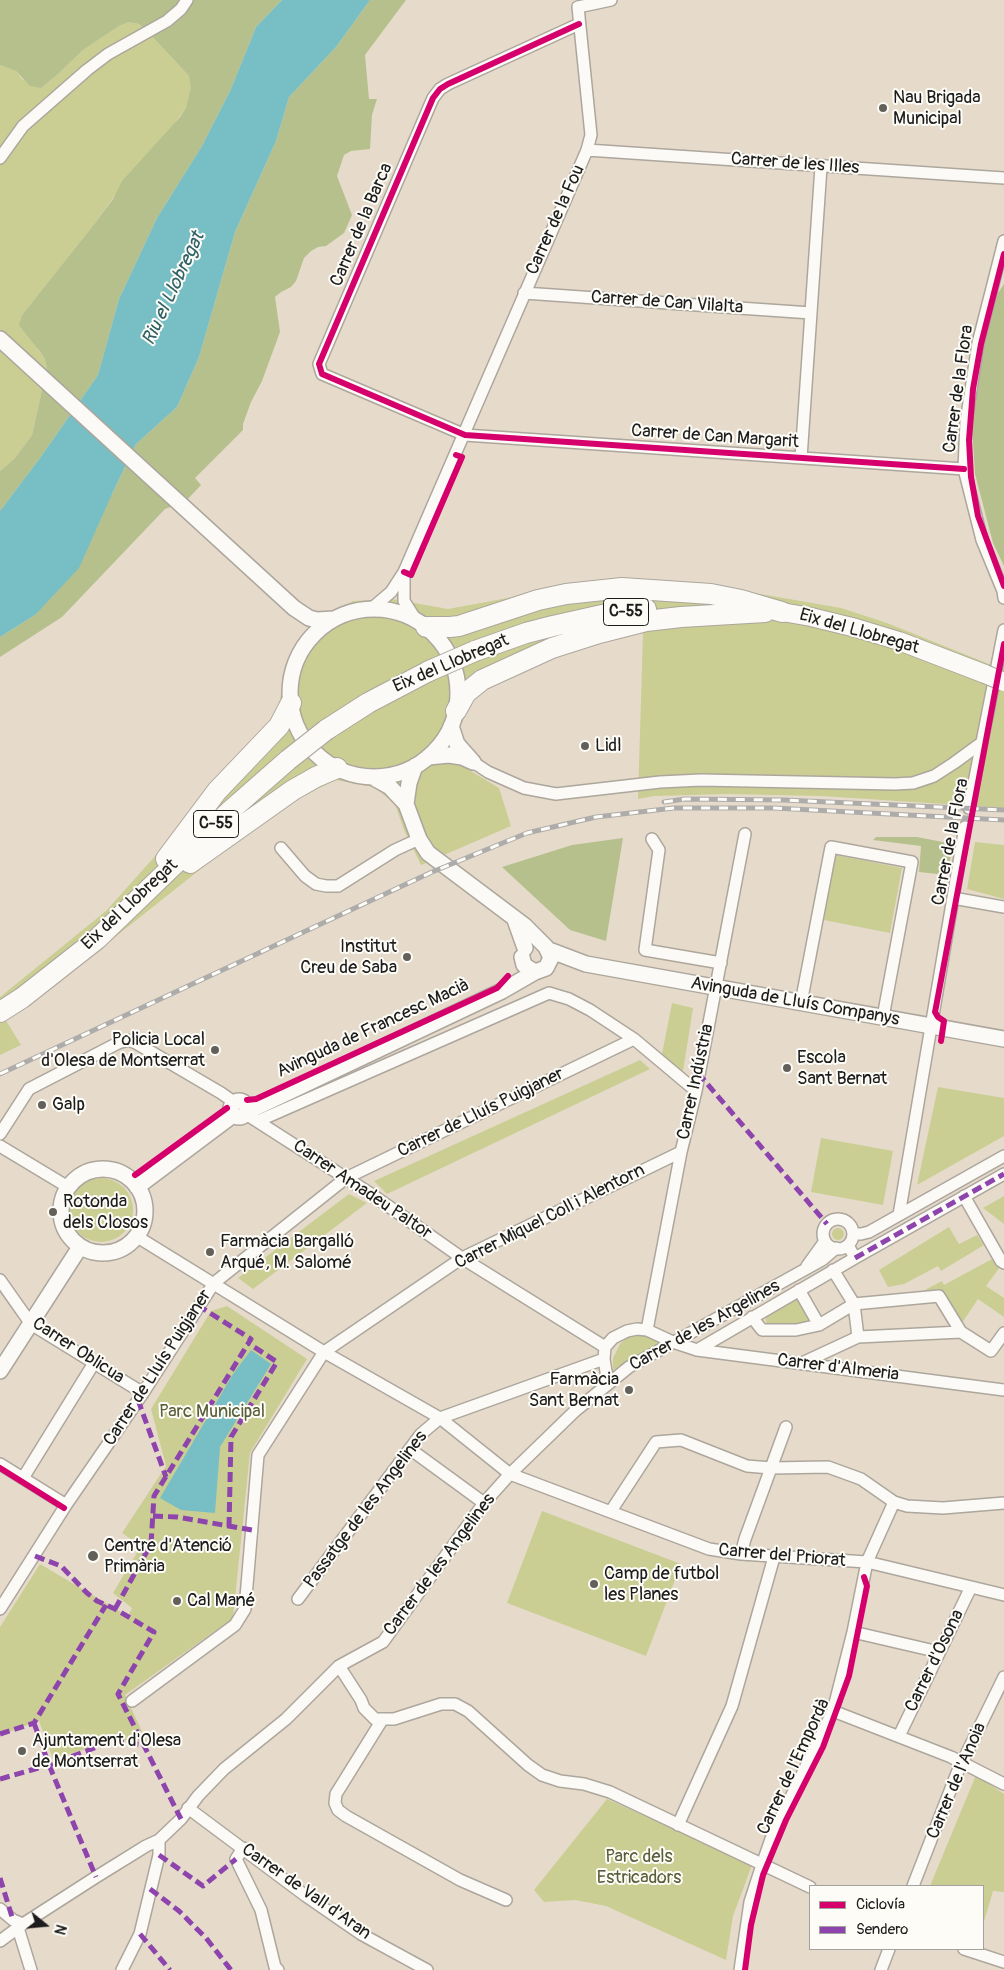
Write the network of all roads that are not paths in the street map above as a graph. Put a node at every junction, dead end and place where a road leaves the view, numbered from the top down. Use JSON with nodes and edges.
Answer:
{"nodes":[{"id":1,"x":187,"y":0,"type":"edge"},
{"id":2,"x":611,"y":0,"type":"edge"},
{"id":3,"x":579,"y":24,"type":"junction"},
{"id":4,"x":587,"y":150,"type":"junction"},
{"id":5,"x":0,"y":158,"type":"edge"},
{"id":6,"x":821,"y":166,"type":"junction"},
{"id":7,"x":1004,"y":178,"type":"edge"},
{"id":8,"x":1004,"y":241,"type":"edge"},
{"id":9,"x":524,"y":293,"type":"junction"},
{"id":10,"x":811,"y":313,"type":"junction"},
{"id":11,"x":0,"y":339,"type":"edge"},
{"id":12,"x":464,"y":434,"type":"junction"},
{"id":13,"x":800,"y":458,"type":"junction"},
{"id":14,"x":964,"y":469,"type":"junction"},
{"id":15,"x":404,"y":572,"type":"junction"},
{"id":16,"x":1004,"y":598,"type":"edge"},
{"id":17,"x":294,"y":608,"type":"junction"},
{"id":18,"x":371,"y":609,"type":"junction"},
{"id":19,"x":782,"y":612,"type":"junction"},
{"id":20,"x":334,"y":619,"type":"junction"},
{"id":21,"x":421,"y":623,"type":"junction"},
{"id":22,"x":1004,"y":630,"type":"edge"},
{"id":23,"x":305,"y":646,"type":"junction"},
{"id":24,"x":1004,"y":682,"type":"edge"},
{"id":25,"x":291,"y":703,"type":"junction"},
{"id":26,"x":454,"y":718,"type":"junction"},
{"id":27,"x":980,"y":744,"type":"junction"},
{"id":28,"x":428,"y":757,"type":"junction"},
{"id":29,"x":473,"y":762,"type":"junction"},
{"id":30,"x":415,"y":766,"type":"junction"},
{"id":31,"x":337,"y":768,"type":"junction"},
{"id":32,"x":372,"y":777,"type":"junction"},
{"id":33,"x":406,"y":804,"type":"junction"},
{"id":34,"x":969,"y":808,"type":"tunnel mouth"},
{"id":35,"x":965,"y":827,"type":"tunnel mouth"},
{"id":36,"x":745,"y":834,"type":"dead end"},
{"id":37,"x":419,"y":839,"type":"junction"},
{"id":38,"x":652,"y":839,"type":"dead end"},
{"id":39,"x":281,"y":848,"type":"dead end"},
{"id":40,"x":140,"y":898,"type":"junction"},
{"id":41,"x":953,"y":898,"type":"junction"},
{"id":42,"x":1004,"y":907,"type":"edge"},
{"id":43,"x":513,"y":917,"type":"junction"},
{"id":44,"x":523,"y":953,"type":"junction"},
{"id":45,"x":544,"y":958,"type":"junction"},
{"id":46,"x":721,"y":963,"type":"junction"},
{"id":47,"x":716,"y":988,"type":"junction"},
{"id":48,"x":502,"y":991,"type":"junction"},
{"id":49,"x":802,"y":1003,"type":"junction"},
{"id":50,"x":0,"y":1012,"type":"edge"},
{"id":51,"x":883,"y":1017,"type":"junction"},
{"id":52,"x":931,"y":1026,"type":"junction"},
{"id":53,"x":1004,"y":1039,"type":"edge"},
{"id":54,"x":634,"y":1040,"type":"junction"},
{"id":55,"x":696,"y":1091,"type":"junction"},
{"id":56,"x":244,"y":1112,"type":"junction"},
{"id":57,"x":0,"y":1134,"type":"edge"},
{"id":58,"x":0,"y":1146,"type":"edge"},
{"id":59,"x":682,"y":1152,"type":"junction"},
{"id":60,"x":1004,"y":1156,"type":"edge"},
{"id":61,"x":1004,"y":1174,"type":"edge"},
{"id":62,"x":346,"y":1178,"type":"junction"},
{"id":63,"x":68,"y":1187,"type":"junction"},
{"id":64,"x":137,"y":1187,"type":"junction"},
{"id":65,"x":964,"y":1196,"type":"junction"},
{"id":66,"x":898,"y":1215,"type":"junction"},
{"id":67,"x":853,"y":1234,"type":"junction"},
{"id":68,"x":136,"y":1236,"type":"junction"},
{"id":69,"x":825,"y":1240,"type":"junction"},
{"id":70,"x":848,"y":1245,"type":"junction"},
{"id":71,"x":80,"y":1247,"type":"junction"},
{"id":72,"x":836,"y":1248,"type":"junction"},
{"id":73,"x":462,"y":1258,"type":"junction"},
{"id":74,"x":855,"y":1258,"type":"junction"},
{"id":75,"x":1004,"y":1263,"type":"edge"},
{"id":76,"x":804,"y":1270,"type":"junction"},
{"id":77,"x":833,"y":1270,"type":"junction"},
{"id":78,"x":0,"y":1280,"type":"edge"},
{"id":79,"x":214,"y":1283,"type":"junction"},
{"id":80,"x":799,"y":1290,"type":"junction"},
{"id":81,"x":854,"y":1304,"type":"junction"},
{"id":82,"x":752,"y":1317,"type":"junction"},
{"id":83,"x":31,"y":1324,"type":"junction"},
{"id":84,"x":819,"y":1325,"type":"junction"},
{"id":85,"x":647,"y":1330,"type":"junction"},
{"id":86,"x":961,"y":1332,"type":"junction"},
{"id":87,"x":1004,"y":1333,"type":"edge"},
{"id":88,"x":858,"y":1337,"type":"junction"},
{"id":89,"x":673,"y":1342,"type":"junction"},
{"id":90,"x":606,"y":1347,"type":"junction"},
{"id":91,"x":696,"y":1350,"type":"junction"},
{"id":92,"x":324,"y":1352,"type":"junction"},
{"id":93,"x":604,"y":1359,"type":"junction"},
{"id":94,"x":94,"y":1363,"type":"junction"},
{"id":95,"x":802,"y":1364,"type":"junction"},
{"id":96,"x":0,"y":1371,"type":"edge"},
{"id":97,"x":608,"y":1384,"type":"junction"},
{"id":98,"x":1004,"y":1390,"type":"edge"},
{"id":99,"x":143,"y":1393,"type":"junction"},
{"id":100,"x":440,"y":1418,"type":"junction"},
{"id":101,"x":786,"y":1427,"type":"dead end"},
{"id":102,"x":410,"y":1449,"type":"junction"},
{"id":103,"x":0,"y":1464,"type":"edge"},
{"id":104,"x":771,"y":1468,"type":"junction"},
{"id":105,"x":510,"y":1474,"type":"junction"},
{"id":106,"x":23,"y":1478,"type":"junction"},
{"id":107,"x":894,"y":1502,"type":"junction"},
{"id":108,"x":1004,"y":1503,"type":"edge"},
{"id":109,"x":484,"y":1504,"type":"junction"},
{"id":110,"x":66,"y":1505,"type":"junction"},
{"id":111,"x":611,"y":1511,"type":"junction"},
{"id":112,"x":742,"y":1554,"type":"junction"},
{"id":113,"x":774,"y":1557,"type":"junction"},
{"id":114,"x":867,"y":1562,"type":"junction"},
{"id":115,"x":972,"y":1587,"type":"junction"},
{"id":116,"x":1004,"y":1595,"type":"edge"},
{"id":117,"x":298,"y":1599,"type":"dead end"},
{"id":118,"x":0,"y":1608,"type":"edge"},
{"id":119,"x":853,"y":1632,"type":"junction"},
{"id":120,"x":939,"y":1652,"type":"junction"},
{"id":121,"x":339,"y":1666,"type":"junction"},
{"id":122,"x":1004,"y":1677,"type":"edge"},
{"id":123,"x":132,"y":1701,"type":"dead end"},
{"id":124,"x":833,"y":1711,"type":"junction"},
{"id":125,"x":382,"y":1720,"type":"junction"},
{"id":126,"x":900,"y":1736,"type":"junction"},
{"id":127,"x":962,"y":1762,"type":"junction"},
{"id":128,"x":1004,"y":1784,"type":"edge"},
{"id":129,"x":188,"y":1808,"type":"junction"},
{"id":130,"x":678,"y":1825,"type":"junction"},
{"id":131,"x":159,"y":1840,"type":"junction"},
{"id":132,"x":243,"y":1848,"type":"junction"},
{"id":133,"x":762,"y":1865,"type":"junction"},
{"id":134,"x":913,"y":1885,"type":"edge"},
{"id":135,"x":809,"y":1887,"type":"edge"},
{"id":136,"x":506,"y":1900,"type":"dead end"},
{"id":137,"x":0,"y":1909,"type":"edge"},
{"id":138,"x":20,"y":1926,"type":"junction"},
{"id":139,"x":0,"y":1941,"type":"edge"},
{"id":140,"x":889,"y":1950,"type":"edge"},
{"id":141,"x":967,"y":1950,"type":"edge"},
{"id":142,"x":1004,"y":1962,"type":"edge"},
{"id":143,"x":31,"y":1970,"type":"edge"},
{"id":144,"x":122,"y":1970,"type":"edge"},
{"id":145,"x":278,"y":1970,"type":"edge"},
{"id":146,"x":427,"y":1970,"type":"edge"},
{"id":147,"x":740,"y":1970,"type":"edge"},
{"id":148,"x":881,"y":1970,"type":"edge"}],
"edges":[{"from":1,"to":5,"type":"street"},
{"from":2,"to":3,"type":"street","name":"Carrer de la Fou"},
{"from":3,"to":4,"type":"street","name":"Carrer de la Fou"},
{"from":3,"to":12,"type":"street","name":"Carrer de la Barca"},
{"from":4,"to":6,"type":"street","name":"Carrer de les Illes"},
{"from":4,"to":9,"type":"street","name":"Carrer de la Fou"},
{"from":6,"to":7,"type":"street","name":"Carrer de les Illes"},
{"from":6,"to":10,"type":"street"},
{"from":8,"to":14,"type":"street","name":"Carrer de la Flora"},
{"from":9,"to":10,"type":"street","name":"Carrer de Can Vilalta"},
{"from":9,"to":12,"type":"street","name":"Carrer de la Fou"},
{"from":10,"to":13,"type":"street"},
{"from":11,"to":17,"type":"main road"},
{"from":12,"to":13,"type":"street","name":"Carrer de Can Margarit"},
{"from":12,"to":15,"type":"street","name":"Carrer de la Fou"},
{"from":13,"to":14,"type":"street","name":"Carrer de Can Margarit"},
{"from":14,"to":16,"type":"street","name":"Carrer de la Flora"},
{"from":15,"to":18,"type":"street","name":"Carrer de la Fou"},
{"from":15,"to":21,"type":"street","name":"Carrer de la Fou"},
{"from":17,"to":20,"type":"main road"},
{"from":17,"to":23,"type":"main road"},
{"from":18,"to":20,"type":"main road"},
{"from":18,"to":21,"type":"main road"},
{"from":19,"to":21,"type":"highway"},
{"from":19,"to":24,"type":"main road","name":"Eix del Llobregat","number":"C-55","bridge":true},
{"from":19,"to":26,"type":"highway"},
{"from":19,"to":40,"type":"highway","name":"Eix del Llobregat","number":"C-55","bridge":true},
{"from":20,"to":23,"type":"main road"},
{"from":21,"to":26,"type":"main road"},
{"from":22,"to":27,"type":"street","name":"Carrer de la Flora"},
{"from":23,"to":25,"type":"main road"},
{"from":25,"to":31,"type":"main road"},
{"from":25,"to":40,"type":"highway"},
{"from":26,"to":28,"type":"main road"},
{"from":26,"to":29,"type":"main road"},
{"from":27,"to":29,"type":"street"},
{"from":27,"to":34,"type":"street","name":"Carrer de la Flora"},
{"from":28,"to":29,"type":"main road"},
{"from":28,"to":30,"type":"main road"},
{"from":30,"to":32,"type":"main road"},
{"from":30,"to":33,"type":"main road"},
{"from":31,"to":32,"type":"main road"},
{"from":31,"to":40,"type":"highway"},
{"from":32,"to":33,"type":"main road"},
{"from":33,"to":37,"type":"main road"},
{"from":35,"to":41,"type":"street","name":"Carrer de la Flora"},
{"from":36,"to":46,"type":"street","name":"Carrer Indústria"},
{"from":37,"to":39,"type":"street"},
{"from":37,"to":43,"type":"main road"},
{"from":38,"to":46,"type":"street"},
{"from":40,"to":50,"type":"highway","name":"Eix del Llobregat","number":"C-55"},
{"from":41,"to":42,"type":"street"},
{"from":41,"to":52,"type":"street","name":"Carrer de la Flora"},
{"from":43,"to":44,"type":"main road"},
{"from":43,"to":45,"type":"main road"},
{"from":44,"to":45,"type":"main road","name":"Avinguda de Lluís Companys"},
{"from":44,"to":45,"type":"main road"},
{"from":44,"to":48,"type":"main road","name":"Avinguda de Francesc Macià"},
{"from":45,"to":47,"type":"main road","name":"Avinguda de Lluís Companys"},
{"from":45,"to":48,"type":"main road","name":"Avinguda de Francesc Macià"},
{"from":46,"to":47,"type":"street","name":"Carrer Indústria"},
{"from":47,"to":49,"type":"main road","name":"Avinguda de Lluís Companys"},
{"from":47,"to":55,"type":"street","name":"Carrer Indústria"},
{"from":48,"to":56,"type":"main road","name":"Avinguda de Francesc Macià"},
{"from":49,"to":51,"type":"main road","name":"Avinguda de Lluís Companys"},
{"from":49,"to":51,"type":"street"},
{"from":51,"to":52,"type":"main road","name":"Avinguda de Lluís Companys"},
{"from":52,"to":53,"type":"main road","name":"Avinguda de Lluís Companys"},
{"from":52,"to":66,"type":"street","name":"Carrer de la Flora"},
{"from":54,"to":55,"type":"street","name":"Avinguda de Francesc Macià"},
{"from":54,"to":56,"type":"street","name":"Avinguda de Francesc Macià"},
{"from":54,"to":62,"type":"street","name":"Carrer de Lluís Puigjaner"},
{"from":55,"to":59,"type":"street","name":"Carrer Indústria"},
{"from":56,"to":57,"type":"street","name":"Carrer Amadeu Paltor"},
{"from":56,"to":62,"type":"street","name":"Carrer Amadeu Paltor"},
{"from":56,"to":64,"type":"main road","name":"Avinguda de Francesc Macià"},
{"from":58,"to":63,"type":"street"},
{"from":59,"to":73,"type":"street","name":"Carrer Miquel Coll i Alentorn"},
{"from":59,"to":85,"type":"street","name":"Carrer Indústria"},
{"from":60,"to":66,"type":"street"},
{"from":61,"to":65,"type":"street"},
{"from":62,"to":73,"type":"street","name":"Carrer Amadeu Paltor"},
{"from":62,"to":79,"type":"street","name":"Carrer de Lluís Puigjaner"},
{"from":63,"to":64,"type":"main road"},
{"from":63,"to":71,"type":"main road"},
{"from":64,"to":68,"type":"main road"},
{"from":65,"to":74,"type":"street"},
{"from":65,"to":75,"type":"street"},
{"from":66,"to":67,"type":"street"},
{"from":67,"to":69,"type":"street"},
{"from":67,"to":70,"type":"street"},
{"from":68,"to":71,"type":"main road"},
{"from":68,"to":79,"type":"street","name":"Carrer del Priorat"},
{"from":69,"to":72,"type":"street"},
{"from":69,"to":76,"type":"street","name":"Carrer de les Argelines"},
{"from":70,"to":72,"type":"street"},
{"from":70,"to":74,"type":"street"},
{"from":71,"to":83,"type":"main road"},
{"from":72,"to":76,"type":"street","name":"Carrer de les Argelines"},
{"from":73,"to":90,"type":"street","name":"Carrer Amadeu Paltor"},
{"from":73,"to":92,"type":"street","name":"Carrer Miquel Coll i Alentorn"},
{"from":74,"to":77,"type":"street"},
{"from":76,"to":89,"type":"street","name":"Carrer de les Argelines"},
{"from":77,"to":80,"type":"street"},
{"from":77,"to":81,"type":"street"},
{"from":78,"to":83,"type":"street","name":"Carrer Oblicua"},
{"from":79,"to":92,"type":"street","name":"Carrer del Priorat"},
{"from":79,"to":99,"type":"street","name":"Carrer de Lluís Puigjaner"},
{"from":80,"to":82,"type":"street"},
{"from":80,"to":84,"type":"street"},
{"from":81,"to":84,"type":"street"},
{"from":81,"to":86,"type":"street"},
{"from":81,"to":88,"type":"street"},
{"from":82,"to":84,"type":"street"},
{"from":82,"to":91,"type":"street"},
{"from":83,"to":94,"type":"street","name":"Carrer Oblicua"},
{"from":83,"to":96,"type":"main road"},
{"from":85,"to":89,"type":"street","name":"Carrer d'Almeria"},
{"from":85,"to":90,"type":"street"},
{"from":86,"to":87,"type":"street"},
{"from":86,"to":88,"type":"street"},
{"from":88,"to":95,"type":"street"},
{"from":89,"to":91,"type":"street","name":"Carrer d'Almeria"},
{"from":89,"to":97,"type":"street","name":"Carrer de les Argelines"},
{"from":90,"to":93,"type":"street"},
{"from":91,"to":95,"type":"street","name":"Carrer d'Almeria"},
{"from":92,"to":100,"type":"street","name":"Carrer del Priorat"},
{"from":92,"to":123,"type":"street","name":"Carrer Miquel Coll i Alentorn"},
{"from":93,"to":97,"type":"street"},
{"from":93,"to":100,"type":"street","name":"Passatge de les Angelines"},
{"from":94,"to":99,"type":"street","name":"Carrer Oblicua"},
{"from":94,"to":106,"type":"street"},
{"from":95,"to":98,"type":"street","name":"Carrer d'Almeria"},
{"from":97,"to":105,"type":"street","name":"Carrer de les Angelines"},
{"from":99,"to":110,"type":"street","name":"Carrer de Lluís Puigjaner"},
{"from":100,"to":102,"type":"street","name":"Passatge de les Angelines"},
{"from":100,"to":105,"type":"street","name":"Carrer del Priorat"},
{"from":101,"to":104,"type":"street"},
{"from":102,"to":109,"type":"street"},
{"from":102,"to":117,"type":"street","name":"Passatge de les Angelines"},
{"from":103,"to":106,"type":"street"},
{"from":104,"to":107,"type":"street"},
{"from":104,"to":111,"type":"street"},
{"from":104,"to":112,"type":"street"},
{"from":105,"to":109,"type":"street","name":"Carrer de les Angelines"},
{"from":105,"to":111,"type":"street","name":"Carrer del Priorat"},
{"from":106,"to":110,"type":"street"},
{"from":107,"to":108,"type":"street"},
{"from":107,"to":114,"type":"street","name":"Carrer de l'Empordà"},
{"from":109,"to":121,"type":"street","name":"Carrer de les Angelines"},
{"from":110,"to":118,"type":"street","name":"Carrer de Lluís Puigjaner"},
{"from":111,"to":112,"type":"street","name":"Carrer del Priorat"},
{"from":112,"to":113,"type":"street","name":"Carrer del Priorat"},
{"from":113,"to":114,"type":"street","name":"Carrer del Priorat"},
{"from":113,"to":130,"type":"street"},
{"from":114,"to":115,"type":"street","name":"Carrer del Priorat"},
{"from":114,"to":119,"type":"street","name":"Carrer de l'Empordà"},
{"from":115,"to":116,"type":"street","name":"Carrer del Priorat"},
{"from":115,"to":120,"type":"street","name":"Carrer d'Osona"},
{"from":119,"to":120,"type":"street"},
{"from":119,"to":124,"type":"street","name":"Carrer de l'Empordà"},
{"from":120,"to":126,"type":"street","name":"Carrer d'Osona"},
{"from":121,"to":125,"type":"street"},
{"from":121,"to":129,"type":"street","name":"Carrer de les Angelines"},
{"from":122,"to":127,"type":"street","name":"Carrer de l'Anoia"},
{"from":124,"to":126,"type":"street"},
{"from":124,"to":133,"type":"street","name":"Carrer de l'Empordà"},
{"from":125,"to":130,"type":"street"},
{"from":125,"to":136,"type":"street"},
{"from":126,"to":127,"type":"street"},
{"from":127,"to":128,"type":"street"},
{"from":127,"to":134,"type":"street","name":"Carrer de l'Anoia"},
{"from":129,"to":131,"type":"street","name":"Carrer de les Angelines"},
{"from":129,"to":132,"type":"street","name":"Carrer de Vall d'Aran"},
{"from":130,"to":133,"type":"street"},
{"from":131,"to":138,"type":"street","name":"Carrer de les Angelines"},
{"from":131,"to":144,"type":"street"},
{"from":132,"to":145,"type":"street"},
{"from":132,"to":146,"type":"street","name":"Carrer de Vall d'Aran"},
{"from":133,"to":135,"type":"street"},
{"from":133,"to":147,"type":"street","name":"Carrer de l'Empordà"},
{"from":137,"to":138,"type":"street"},
{"from":138,"to":139,"type":"street","name":"Carrer de les Angelines"},
{"from":138,"to":143,"type":"street"},
{"from":140,"to":148,"type":"street"},
{"from":141,"to":142,"type":"street"}]}
